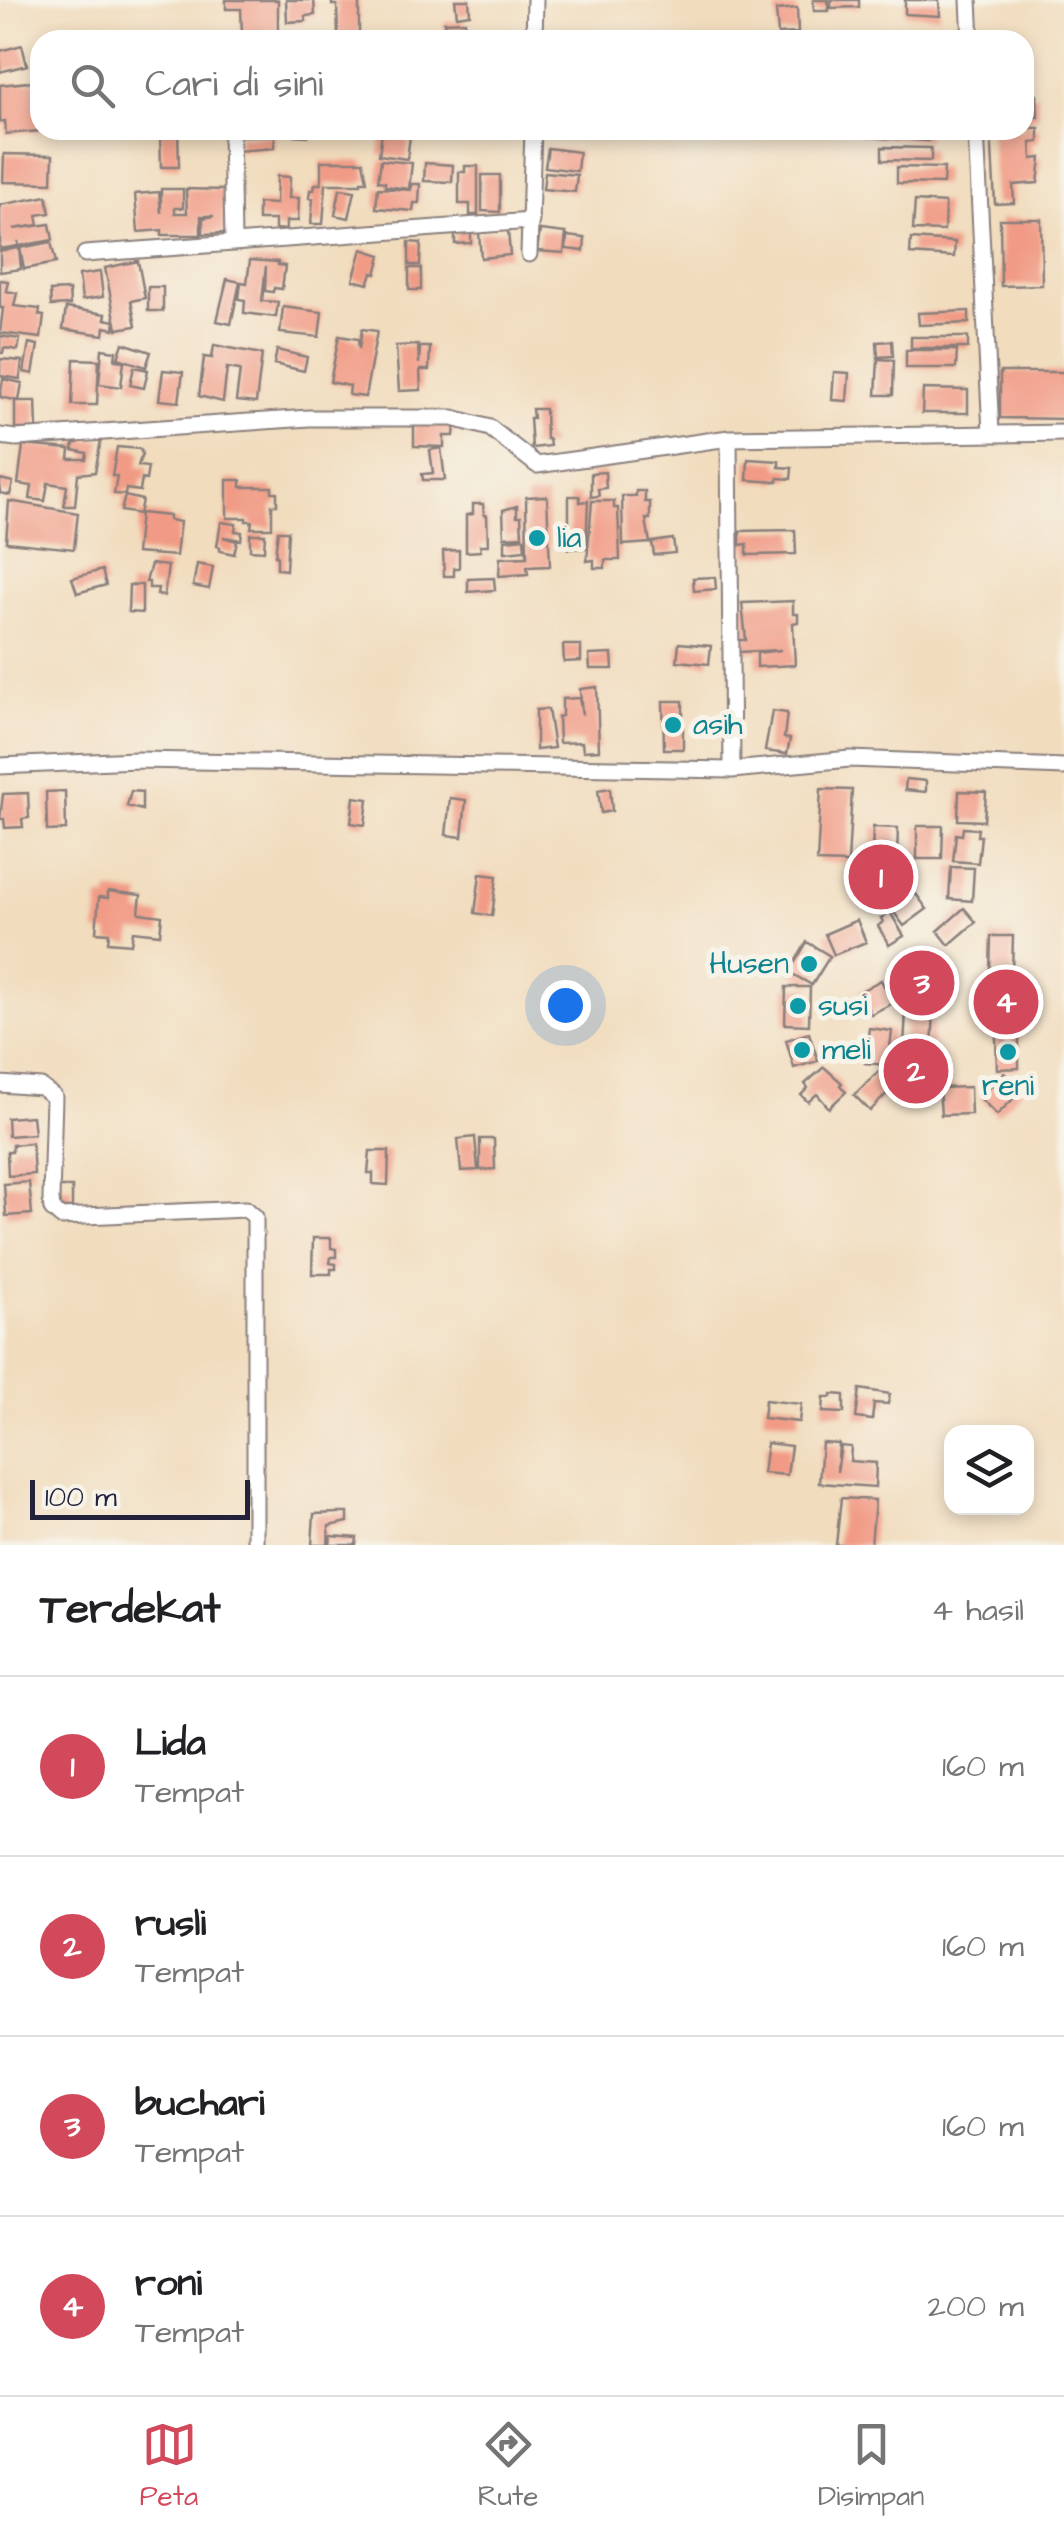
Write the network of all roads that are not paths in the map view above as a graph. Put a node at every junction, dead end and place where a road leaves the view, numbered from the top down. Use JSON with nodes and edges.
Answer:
{"nodes":[{"id":1,"x":535,"y":0,"type":"edge"},
{"id":2,"x":970,"y":0,"type":"edge"},
{"id":3,"x":534,"y":30,"type":"edge"},
{"id":4,"x":972,"y":30,"type":"edge"},
{"id":5,"x":231,"y":140,"type":"edge"},
{"id":6,"x":532,"y":140,"type":"edge"},
{"id":7,"x":976,"y":140,"type":"edge"},
{"id":8,"x":531,"y":221,"type":"junction"},
{"id":9,"x":233,"y":241,"type":"junction"},
{"id":10,"x":85,"y":254,"type":"dead end"},
{"id":11,"x":529,"y":254,"type":"dead end"},
{"id":12,"x":991,"y":433,"type":"junction"},
{"id":13,"x":1064,"y":433,"type":"edge"},
{"id":14,"x":0,"y":436,"type":"edge"},
{"id":15,"x":730,"y":438,"type":"junction"},
{"id":16,"x":0,"y":766,"type":"edge"},
{"id":17,"x":1064,"y":767,"type":"edge"},
{"id":18,"x":732,"y":770,"type":"junction"},
{"id":19,"x":0,"y":1084,"type":"edge"},
{"id":20,"x":255,"y":1545,"type":"edge"}],
"edges":[{"from":1,"to":3,"type":"street"},
{"from":2,"to":4,"type":"street"},
{"from":5,"to":9,"type":"street"},
{"from":6,"to":8,"type":"street"},
{"from":7,"to":12,"type":"street"},
{"from":8,"to":9,"type":"street"},
{"from":8,"to":11,"type":"street"},
{"from":9,"to":10,"type":"street"},
{"from":12,"to":13,"type":"street"},
{"from":12,"to":15,"type":"street"},
{"from":14,"to":15,"type":"street"},
{"from":15,"to":18,"type":"street"},
{"from":16,"to":18,"type":"street"},
{"from":17,"to":18,"type":"street"},
{"from":19,"to":20,"type":"street"}]}
